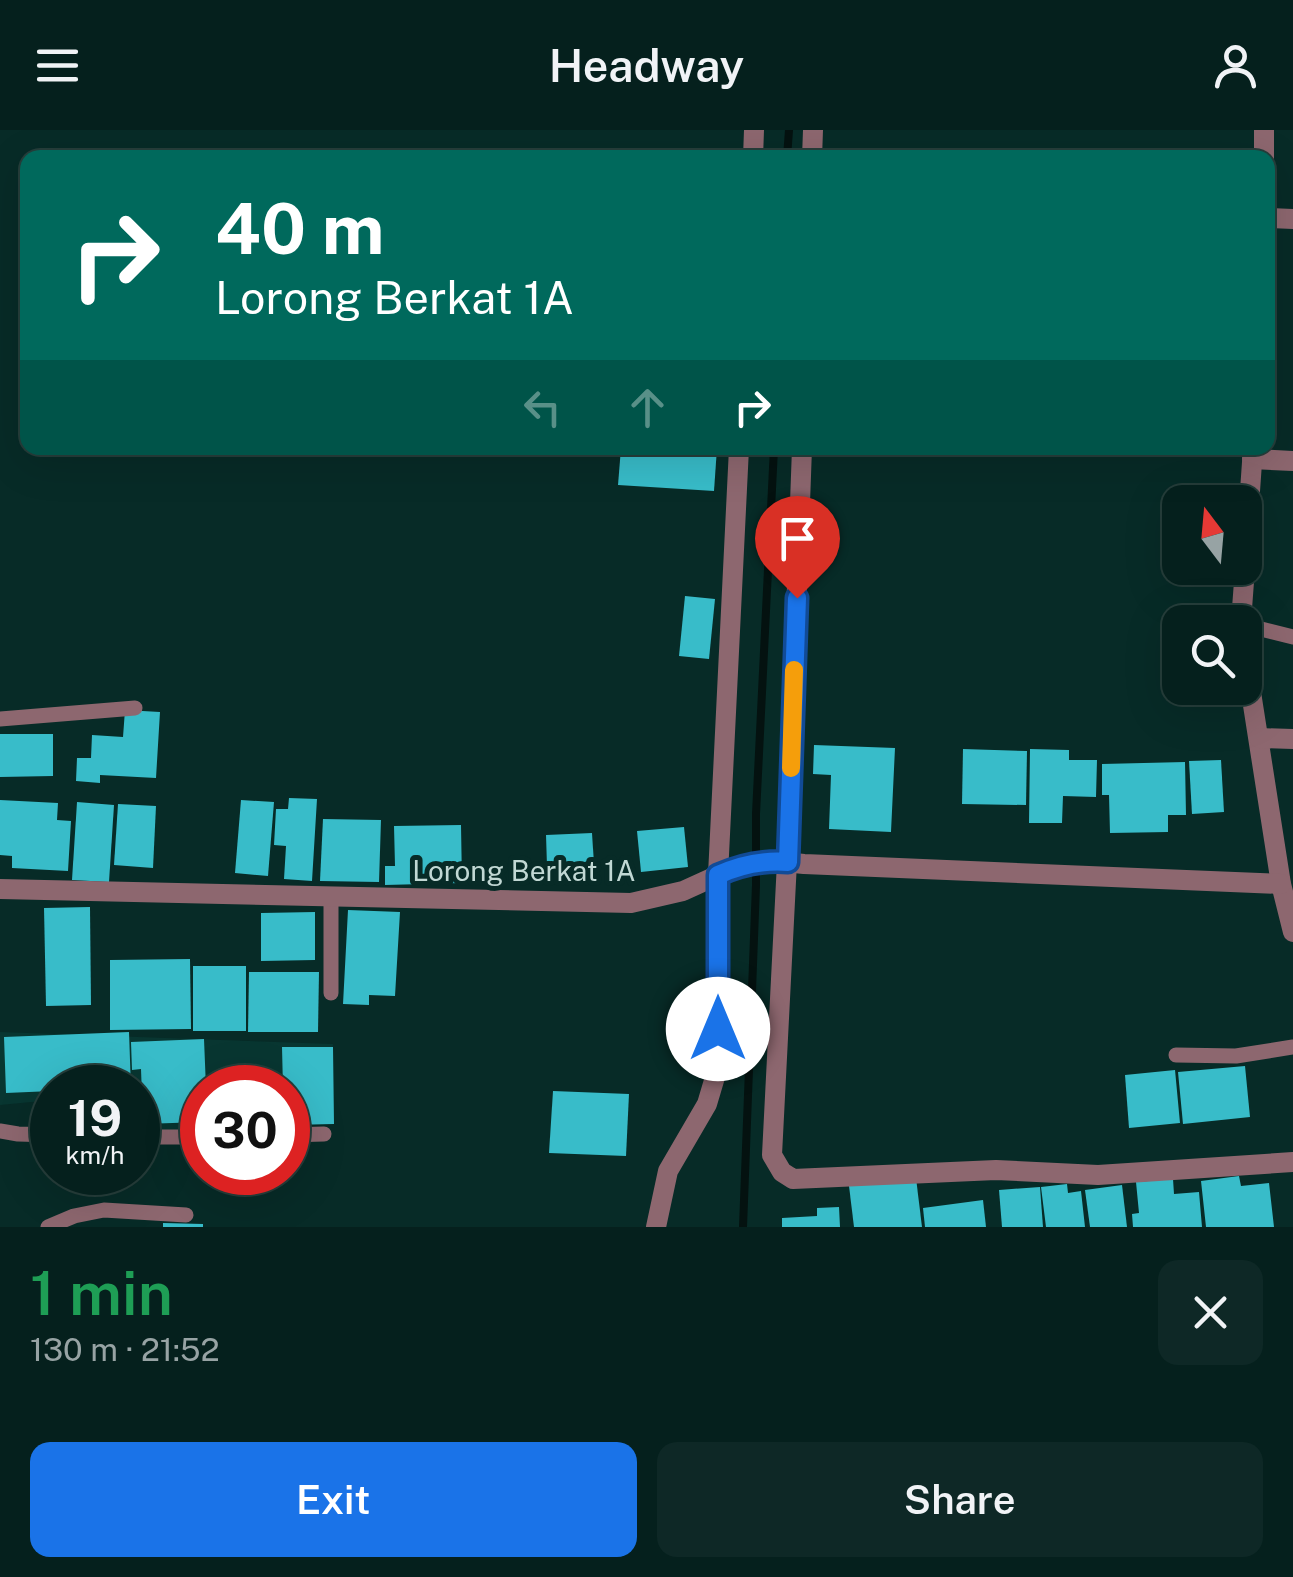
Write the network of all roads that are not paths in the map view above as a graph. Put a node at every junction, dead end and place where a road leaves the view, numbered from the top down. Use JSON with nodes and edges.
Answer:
{"nodes":[{"id":1,"x":739,"y":455,"type":"edge"},
{"id":2,"x":802,"y":455,"type":"edge"},
{"id":3,"x":1252,"y":455,"type":"edge"},
{"id":4,"x":1262,"y":455,"type":"edge"},
{"id":5,"x":1293,"y":461,"type":"edge"},
{"id":6,"x":1250,"y":485,"type":"edge"},
{"id":7,"x":1262,"y":629,"type":"edge"},
{"id":8,"x":1293,"y":637,"type":"edge"},
{"id":9,"x":1254,"y":705,"type":"edge"},
{"id":10,"x":136,"y":708,"type":"dead end"},
{"id":11,"x":0,"y":719,"type":"edge"},
{"id":12,"x":1259,"y":738,"type":"junction"},
{"id":13,"x":1293,"y":739,"type":"edge"},
{"id":14,"x":781,"y":862,"type":"junction"},
{"id":15,"x":718,"y":875,"type":"junction"},
{"id":16,"x":1281,"y":884,"type":"junction"},
{"id":17,"x":0,"y":888,"type":"edge"},
{"id":18,"x":331,"y":896,"type":"junction"},
{"id":19,"x":1293,"y":932,"type":"edge"},
{"id":20,"x":331,"y":993,"type":"dead end"},
{"id":21,"x":1293,"y":1047,"type":"edge"},
{"id":22,"x":1176,"y":1055,"type":"dead end"},
{"id":23,"x":0,"y":1131,"type":"edge"},
{"id":24,"x":30,"y":1134,"type":"edge"},
{"id":25,"x":310,"y":1134,"type":"edge"},
{"id":26,"x":324,"y":1134,"type":"dead end"},
{"id":27,"x":1293,"y":1162,"type":"edge"},
{"id":28,"x":186,"y":1215,"type":"dead end"},
{"id":29,"x":48,"y":1227,"type":"edge"},
{"id":30,"x":656,"y":1227,"type":"edge"}],
"edges":[{"from":1,"to":15,"type":"street"},
{"from":2,"to":14,"type":"street"},
{"from":3,"to":6,"type":"street"},
{"from":4,"to":5,"type":"street"},
{"from":7,"to":8,"type":"lane"},
{"from":9,"to":12,"type":"street"},
{"from":10,"to":11,"type":"lane"},
{"from":12,"to":13,"type":"street"},
{"from":12,"to":16,"type":"street"},
{"from":14,"to":15,"type":"street","name":"Lorong Berkat 1A"},
{"from":14,"to":16,"type":"street","name":"Lorong Berkat 1A"},
{"from":14,"to":27,"type":"street"},
{"from":15,"to":18,"type":"street","name":"Lorong Berkat 1A"},
{"from":15,"to":30,"type":"street"},
{"from":16,"to":19,"type":"street"},
{"from":17,"to":18,"type":"street","name":"Lorong Berkat 1A"},
{"from":18,"to":20,"type":"lane"},
{"from":21,"to":22,"type":"lane"},
{"from":23,"to":24,"type":"lane"},
{"from":25,"to":26,"type":"lane"},
{"from":28,"to":29,"type":"lane"}]}
